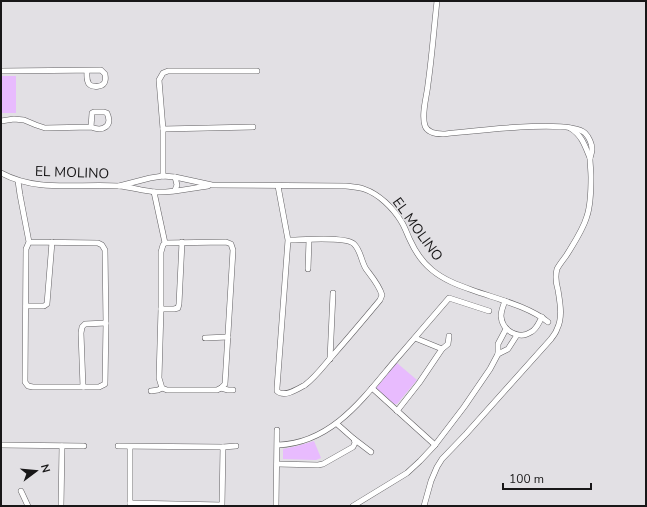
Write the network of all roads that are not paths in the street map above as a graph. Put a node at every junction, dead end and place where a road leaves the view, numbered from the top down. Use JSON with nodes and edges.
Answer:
{"nodes":[{"id":1,"x":437,"y":1,"type":"edge"},
{"id":2,"x":1,"y":71,"type":"edge"},
{"id":3,"x":87,"y":71,"type":"dead end"},
{"id":4,"x":257,"y":71,"type":"dead end"},
{"id":5,"x":1,"y":121,"type":"edge"},
{"id":6,"x":91,"y":127,"type":"dead end"},
{"id":7,"x":253,"y":127,"type":"dead end"},
{"id":8,"x":163,"y":129,"type":"junction"},
{"id":9,"x":1,"y":173,"type":"edge"},
{"id":10,"x":163,"y":176,"type":"junction"},
{"id":11,"x":175,"y":177,"type":"junction"},
{"id":12,"x":18,"y":181,"type":"junction"},
{"id":13,"x":212,"y":185,"type":"junction"},
{"id":14,"x":119,"y":186,"type":"junction"},
{"id":15,"x":150,"y":186,"type":"junction"},
{"id":16,"x":278,"y":186,"type":"junction"},
{"id":17,"x":175,"y":190,"type":"junction"},
{"id":18,"x":288,"y":240,"type":"junction"},
{"id":19,"x":309,"y":240,"type":"junction"},
{"id":20,"x":29,"y":242,"type":"junction"},
{"id":21,"x":52,"y":242,"type":"junction"},
{"id":22,"x":182,"y":242,"type":"junction"},
{"id":23,"x":166,"y":243,"type":"junction"},
{"id":24,"x":308,"y":269,"type":"dead end"},
{"id":25,"x":333,"y":293,"type":"dead end"},
{"id":26,"x":505,"y":301,"type":"junction"},
{"id":27,"x":26,"y":306,"type":"junction"},
{"id":28,"x":161,"y":309,"type":"junction"},
{"id":29,"x":488,"y":311,"type":"dead end"},
{"id":30,"x":542,"y":317,"type":"junction"},
{"id":31,"x":548,"y":322,"type":"dead end"},
{"id":32,"x":106,"y":323,"type":"junction"},
{"id":33,"x":506,"y":329,"type":"junction"},
{"id":34,"x":517,"y":335,"type":"junction"},
{"id":35,"x":449,"y":336,"type":"dead end"},
{"id":36,"x":228,"y":337,"type":"junction"},
{"id":37,"x":205,"y":338,"type":"dead end"},
{"id":38,"x":415,"y":338,"type":"junction"},
{"id":39,"x":442,"y":349,"type":"junction"},
{"id":40,"x":498,"y":354,"type":"junction"},
{"id":41,"x":330,"y":359,"type":"junction"},
{"id":42,"x":83,"y":387,"type":"junction"},
{"id":43,"x":162,"y":388,"type":"junction"},
{"id":44,"x":221,"y":388,"type":"junction"},
{"id":45,"x":372,"y":388,"type":"junction"},
{"id":46,"x":233,"y":390,"type":"dead end"},
{"id":47,"x":151,"y":391,"type":"dead end"},
{"id":48,"x":397,"y":410,"type":"junction"},
{"id":49,"x":336,"y":424,"type":"junction"},
{"id":50,"x":277,"y":430,"type":"dead end"},
{"id":51,"x":354,"y":439,"type":"junction"},
{"id":52,"x":435,"y":444,"type":"junction"},
{"id":53,"x":1,"y":445,"type":"edge"},
{"id":54,"x":278,"y":445,"type":"junction"},
{"id":55,"x":62,"y":446,"type":"junction"},
{"id":56,"x":84,"y":446,"type":"dead end"},
{"id":57,"x":118,"y":446,"type":"dead end"},
{"id":58,"x":236,"y":446,"type":"dead end"},
{"id":59,"x":130,"y":447,"type":"junction"},
{"id":60,"x":223,"y":447,"type":"junction"},
{"id":61,"x":371,"y":452,"type":"dead end"},
{"id":62,"x":278,"y":464,"type":"junction"},
{"id":63,"x":21,"y":492,"type":"dead end"},
{"id":64,"x":130,"y":505,"type":"edge"},
{"id":65,"x":28,"y":506,"type":"edge"},
{"id":66,"x":61,"y":506,"type":"edge"},
{"id":67,"x":276,"y":506,"type":"edge"},
{"id":68,"x":353,"y":506,"type":"edge"},
{"id":69,"x":424,"y":506,"type":"edge"}],
"edges":[{"from":1,"to":69,"type":"street"},
{"from":2,"to":3,"type":"street"},
{"from":4,"to":8,"type":"street"},
{"from":5,"to":6,"type":"street"},
{"from":7,"to":8,"type":"street"},
{"from":8,"to":10,"type":"street"},
{"from":9,"to":12,"type":"street","name":"EL MOLINO"},
{"from":10,"to":11,"type":"street","name":"EL MOLINO"},
{"from":10,"to":15,"type":"street","name":"EL MOLINO"},
{"from":11,"to":13,"type":"street","name":"EL MOLINO"},
{"from":11,"to":17,"type":"street"},
{"from":12,"to":14,"type":"street","name":"EL MOLINO"},
{"from":12,"to":20,"type":"street"},
{"from":13,"to":16,"type":"street","name":"EL MOLINO"},
{"from":13,"to":17,"type":"street","name":"EL MOLINO"},
{"from":14,"to":15,"type":"street","name":"EL MOLINO"},
{"from":14,"to":15,"type":"street","name":"EL MOLINO"},
{"from":15,"to":17,"type":"street","name":"EL MOLINO"},
{"from":15,"to":23,"type":"street"},
{"from":16,"to":18,"type":"street"},
{"from":16,"to":26,"type":"street","name":"EL MOLINO"},
{"from":18,"to":19,"type":"street"},
{"from":18,"to":41,"type":"street"},
{"from":19,"to":24,"type":"street"},
{"from":19,"to":41,"type":"street"},
{"from":20,"to":21,"type":"street"},
{"from":20,"to":27,"type":"street"},
{"from":21,"to":27,"type":"street"},
{"from":21,"to":32,"type":"street"},
{"from":22,"to":23,"type":"street"},
{"from":22,"to":28,"type":"street"},
{"from":22,"to":36,"type":"street"},
{"from":23,"to":28,"type":"street"},
{"from":25,"to":41,"type":"street"},
{"from":26,"to":30,"type":"street","name":"EL MOLINO"},
{"from":26,"to":33,"type":"street"},
{"from":27,"to":42,"type":"street"},
{"from":28,"to":43,"type":"street"},
{"from":29,"to":38,"type":"street"},
{"from":30,"to":31,"type":"street","name":"EL MOLINO"},
{"from":30,"to":34,"type":"street"},
{"from":32,"to":42,"type":"street"},
{"from":32,"to":42,"type":"street"},
{"from":33,"to":34,"type":"street"},
{"from":33,"to":40,"type":"street"},
{"from":34,"to":40,"type":"street"},
{"from":35,"to":39,"type":"street"},
{"from":36,"to":37,"type":"street"},
{"from":36,"to":44,"type":"street"},
{"from":38,"to":39,"type":"street"},
{"from":38,"to":45,"type":"street"},
{"from":39,"to":48,"type":"street"},
{"from":40,"to":52,"type":"street"},
{"from":43,"to":44,"type":"street"},
{"from":43,"to":47,"type":"street"},
{"from":44,"to":46,"type":"street"},
{"from":45,"to":48,"type":"street"},
{"from":45,"to":49,"type":"street"},
{"from":48,"to":52,"type":"street"},
{"from":49,"to":51,"type":"street"},
{"from":49,"to":54,"type":"street"},
{"from":50,"to":54,"type":"street"},
{"from":51,"to":61,"type":"street"},
{"from":51,"to":62,"type":"street"},
{"from":52,"to":68,"type":"street"},
{"from":53,"to":55,"type":"street"},
{"from":54,"to":62,"type":"street"},
{"from":55,"to":56,"type":"street"},
{"from":55,"to":66,"type":"street"},
{"from":57,"to":59,"type":"street"},
{"from":58,"to":60,"type":"street"},
{"from":59,"to":60,"type":"street"},
{"from":59,"to":64,"type":"street"},
{"from":60,"to":64,"type":"street"},
{"from":62,"to":67,"type":"street"},
{"from":63,"to":65,"type":"street"}]}
